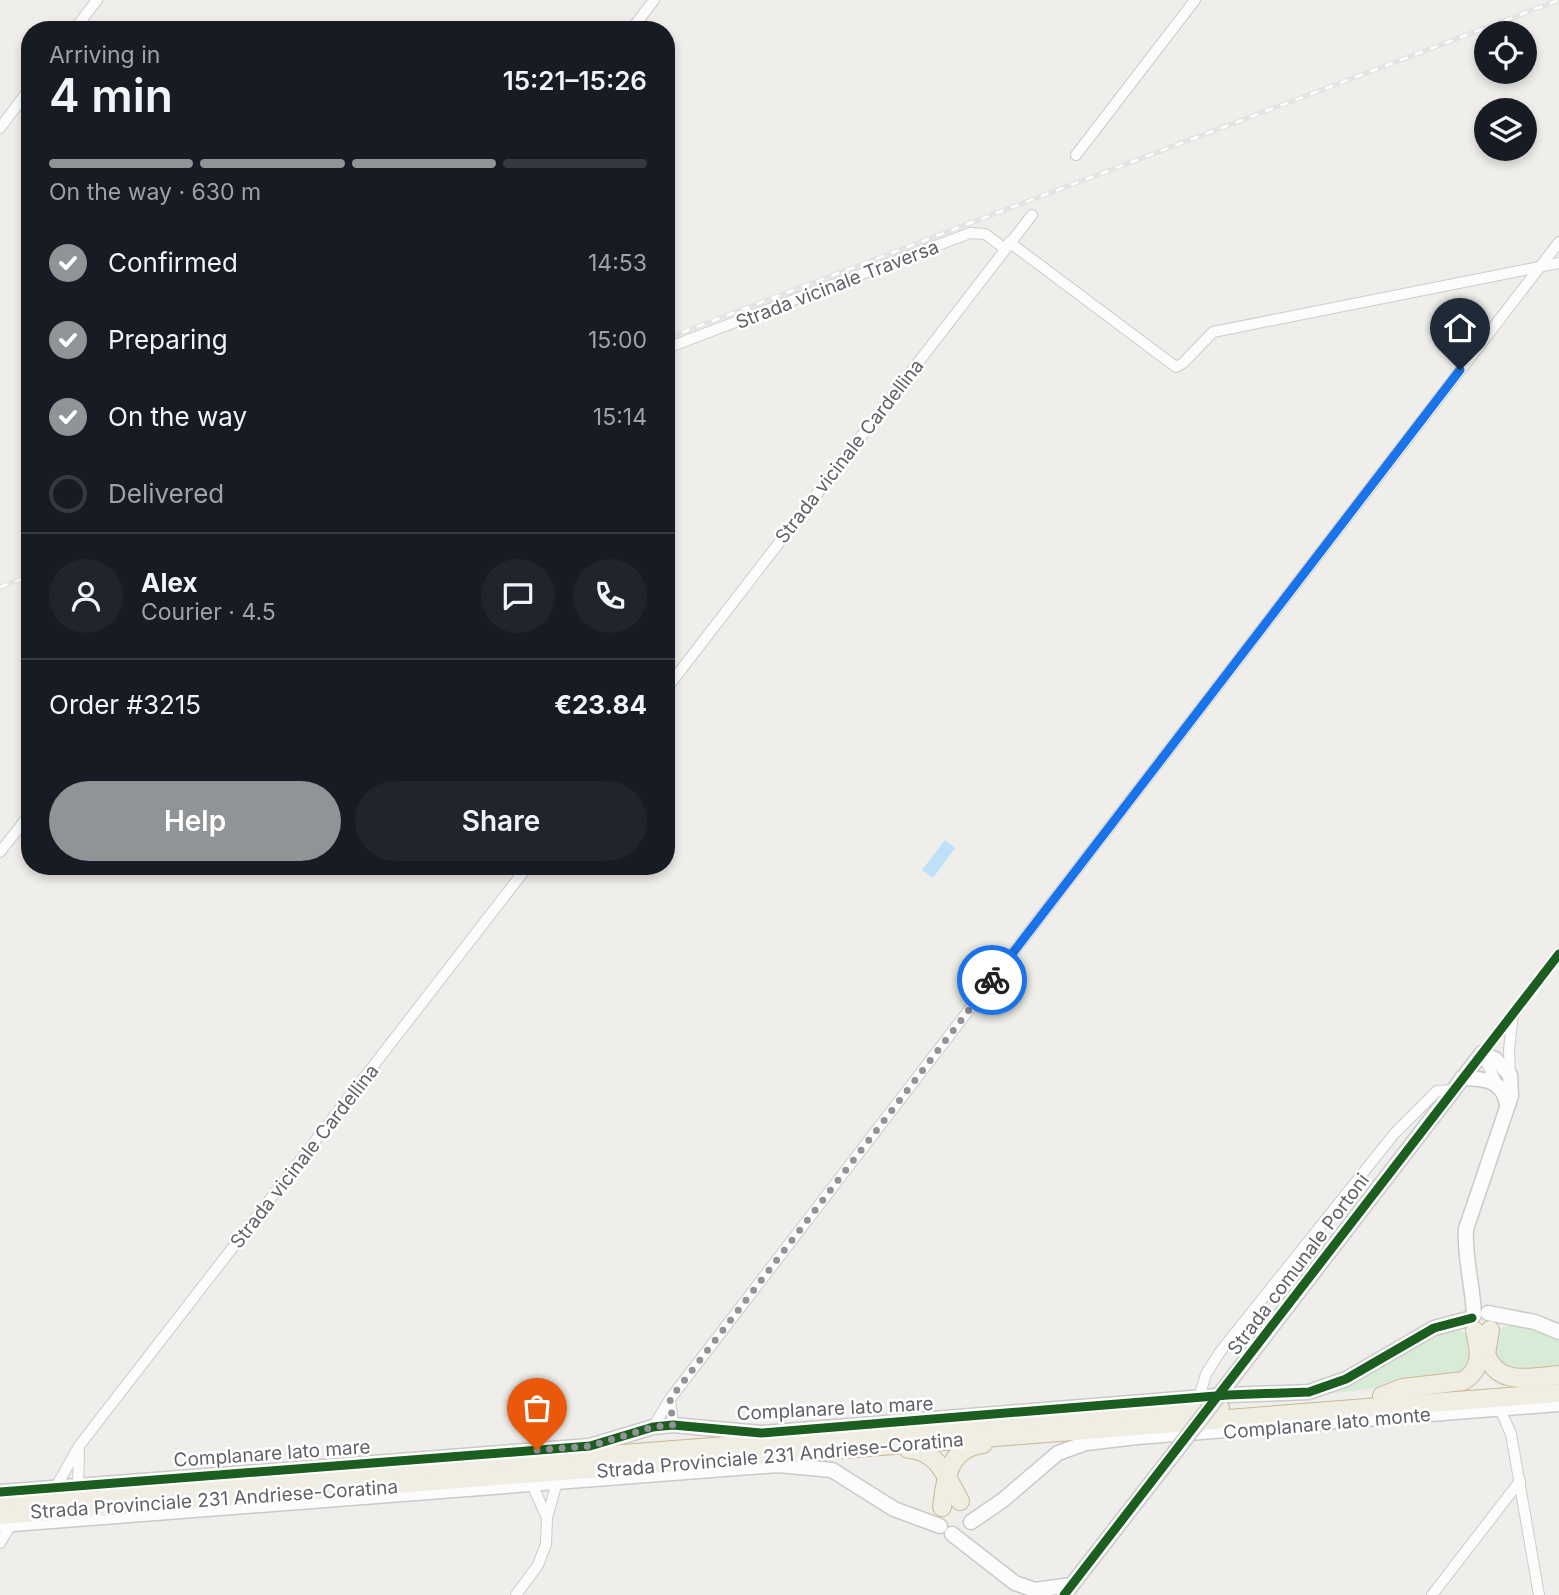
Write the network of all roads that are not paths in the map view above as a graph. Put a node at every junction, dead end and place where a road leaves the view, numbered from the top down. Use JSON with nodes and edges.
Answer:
{"nodes":[{"id":1,"x":97,"y":0,"type":"edge"},
{"id":2,"x":654,"y":0,"type":"edge"},
{"id":3,"x":1195,"y":0,"type":"edge"},
{"id":4,"x":81,"y":21,"type":"edge"},
{"id":5,"x":638,"y":21,"type":"edge"},
{"id":6,"x":21,"y":100,"type":"edge"},
{"id":7,"x":0,"y":128,"type":"edge"},
{"id":8,"x":1076,"y":155,"type":"dead end"},
{"id":9,"x":1032,"y":215,"type":"dead end"},
{"id":10,"x":1559,"y":242,"type":"edge"},
{"id":11,"x":1007,"y":245,"type":"junction"},
{"id":12,"x":1559,"y":263,"type":"edge"},
{"id":13,"x":1540,"y":267,"type":"junction"},
{"id":14,"x":675,"y":345,"type":"edge"},
{"id":15,"x":675,"y":678,"type":"edge"},
{"id":16,"x":21,"y":825,"type":"edge"},
{"id":17,"x":0,"y":852,"type":"edge"},
{"id":18,"x":521,"y":875,"type":"edge"},
{"id":19,"x":1559,"y":954,"type":"edge"},
{"id":20,"x":1513,"y":1013,"type":"junction"},
{"id":21,"x":1482,"y":1053,"type":"junction"},
{"id":22,"x":1510,"y":1075,"type":"junction"},
{"id":23,"x":1462,"y":1077,"type":"junction"},
{"id":24,"x":1496,"y":1082,"type":"junction"},
{"id":25,"x":1452,"y":1090,"type":"junction"},
{"id":26,"x":1508,"y":1112,"type":"junction"},
{"id":27,"x":1481,"y":1322,"type":"junction"},
{"id":28,"x":1559,"y":1332,"type":"edge"},
{"id":29,"x":1559,"y":1375,"type":"edge"},
{"id":30,"x":1559,"y":1382,"type":"edge"},
{"id":31,"x":1559,"y":1393,"type":"edge"},
{"id":32,"x":1382,"y":1396,"type":"junction"},
{"id":33,"x":1199,"y":1397,"type":"junction"},
{"id":34,"x":670,"y":1399,"type":"junction"},
{"id":35,"x":1559,"y":1405,"type":"edge"},
{"id":36,"x":1515,"y":1408,"type":"junction"},
{"id":37,"x":1500,"y":1409,"type":"junction"},
{"id":38,"x":673,"y":1425,"type":"junction"},
{"id":39,"x":653,"y":1427,"type":"junction"},
{"id":40,"x":1058,"y":1433,"type":"junction"},
{"id":41,"x":1511,"y":1434,"type":"junction"},
{"id":42,"x":79,"y":1446,"type":"junction"},
{"id":43,"x":824,"y":1451,"type":"junction"},
{"id":44,"x":946,"y":1477,"type":"junction"},
{"id":45,"x":1520,"y":1480,"type":"junction"},
{"id":46,"x":558,"y":1482,"type":"junction"},
{"id":47,"x":532,"y":1484,"type":"junction"},
{"id":48,"x":78,"y":1486,"type":"junction"},
{"id":49,"x":56,"y":1488,"type":"junction"},
{"id":50,"x":0,"y":1492,"type":"edge"},
{"id":51,"x":0,"y":1502,"type":"edge"},
{"id":52,"x":963,"y":1504,"type":"junction"},
{"id":53,"x":991,"y":1507,"type":"junction"},
{"id":54,"x":941,"y":1508,"type":"junction"},
{"id":55,"x":914,"y":1515,"type":"junction"},
{"id":56,"x":547,"y":1518,"type":"junction"},
{"id":57,"x":4,"y":1522,"type":"edge"},
{"id":58,"x":971,"y":1524,"type":"junction"},
{"id":59,"x":946,"y":1530,"type":"junction"},
{"id":60,"x":0,"y":1543,"type":"edge"},
{"id":61,"x":979,"y":1555,"type":"junction"},
{"id":62,"x":1068,"y":1590,"type":"edge"},
{"id":63,"x":1028,"y":1591,"type":"edge"},
{"id":64,"x":516,"y":1595,"type":"edge"},
{"id":65,"x":1432,"y":1595,"type":"edge"},
{"id":66,"x":1539,"y":1595,"type":"edge"}],
"edges":[{"from":1,"to":4,"type":"street"},
{"from":2,"to":5,"type":"street"},
{"from":3,"to":8,"type":"street"},
{"from":6,"to":7,"type":"street"},
{"from":9,"to":11,"type":"street","name":"Strada vicinale Cardellina"},
{"from":10,"to":13,"type":"street"},
{"from":11,"to":13,"type":"street","name":"Strada vicinale Traversa"},
{"from":11,"to":14,"type":"street","name":"Strada vicinale Traversa"},
{"from":11,"to":15,"type":"street","name":"Strada vicinale Cardellina"},
{"from":12,"to":13,"type":"street","name":"Strada vicinale Traversa"},
{"from":13,"to":34,"type":"street"},
{"from":16,"to":17,"type":"street"},
{"from":18,"to":42,"type":"street","name":"Strada vicinale Cardellina"},
{"from":19,"to":20,"type":"street","name":"Strada comunale Portoni"},
{"from":20,"to":21,"type":"street","name":"Strada comunale Portoni"},
{"from":20,"to":22,"type":"street"},
{"from":21,"to":22,"type":"street"},
{"from":21,"to":23,"type":"street","name":"Strada comunale Portoni"},
{"from":21,"to":24,"type":"street"},
{"from":22,"to":26,"type":"street"},
{"from":23,"to":24,"type":"street"},
{"from":23,"to":25,"type":"street","name":"Strada comunale Portoni"},
{"from":24,"to":26,"type":"street"},
{"from":25,"to":33,"type":"street"},
{"from":25,"to":62,"type":"street","name":"Strada comunale Portoni","bridge":true},
{"from":26,"to":27,"type":"street"},
{"from":27,"to":28,"type":"street","name":"Complanare lato mare"},
{"from":27,"to":29,"type":"highway"},
{"from":27,"to":32,"type":"highway"},
{"from":27,"to":33,"type":"street","name":"Complanare lato mare"},
{"from":30,"to":32,"type":"highway","name":"Strada Provinciale 231 Andriese-Coratina"},
{"from":31,"to":40,"type":"highway","name":"Strada Provinciale 231 Andriese-Coratina"},
{"from":32,"to":51,"type":"highway","name":"Strada Provinciale 231 Andriese-Coratina"},
{"from":33,"to":38,"type":"street","name":"Complanare lato mare"},
{"from":34,"to":38,"type":"street"},
{"from":34,"to":39,"type":"street"},
{"from":35,"to":36,"type":"street","name":"Complanare lato monte"},
{"from":36,"to":37,"type":"street","name":"Complanare lato monte"},
{"from":36,"to":41,"type":"street"},
{"from":37,"to":41,"type":"street"},
{"from":37,"to":53,"type":"street","name":"Complanare lato monte"},
{"from":38,"to":39,"type":"street","name":"Complanare lato mare"},
{"from":39,"to":48,"type":"street","name":"Complanare lato mare"},
{"from":40,"to":43,"type":"highway","name":"Strada Provinciale 231 Andriese-Coratina"},
{"from":40,"to":44,"type":"highway"},
{"from":41,"to":45,"type":"street"},
{"from":42,"to":48,"type":"street"},
{"from":42,"to":49,"type":"street","name":"Strada vicinale Cardellina"},
{"from":43,"to":44,"type":"highway"},
{"from":43,"to":57,"type":"highway","name":"Strada Provinciale 231 Andriese-Coratina"},
{"from":44,"to":52,"type":"highway"},
{"from":44,"to":54,"type":"highway"},
{"from":45,"to":65,"type":"street"},
{"from":45,"to":66,"type":"street"},
{"from":46,"to":47,"type":"street"},
{"from":46,"to":55,"type":"street"},
{"from":46,"to":56,"type":"street"},
{"from":47,"to":56,"type":"street"},
{"from":47,"to":57,"type":"street"},
{"from":48,"to":49,"type":"street","name":"Complanare lato mare"},
{"from":49,"to":50,"type":"street","name":"Complanare lato mare"},
{"from":52,"to":53,"type":"street"},
{"from":52,"to":54,"type":"street"},
{"from":52,"to":58,"type":"street"},
{"from":53,"to":58,"type":"street","name":"Complanare lato monte"},
{"from":54,"to":55,"type":"street"},
{"from":54,"to":59,"type":"street"},
{"from":55,"to":59,"type":"street"},
{"from":56,"to":64,"type":"street"},
{"from":57,"to":60,"type":"street"},
{"from":58,"to":59,"type":"street"},
{"from":58,"to":61,"type":"street"},
{"from":59,"to":61,"type":"street"},
{"from":61,"to":63,"type":"street"},
{"from":62,"to":63,"type":"street"}]}
